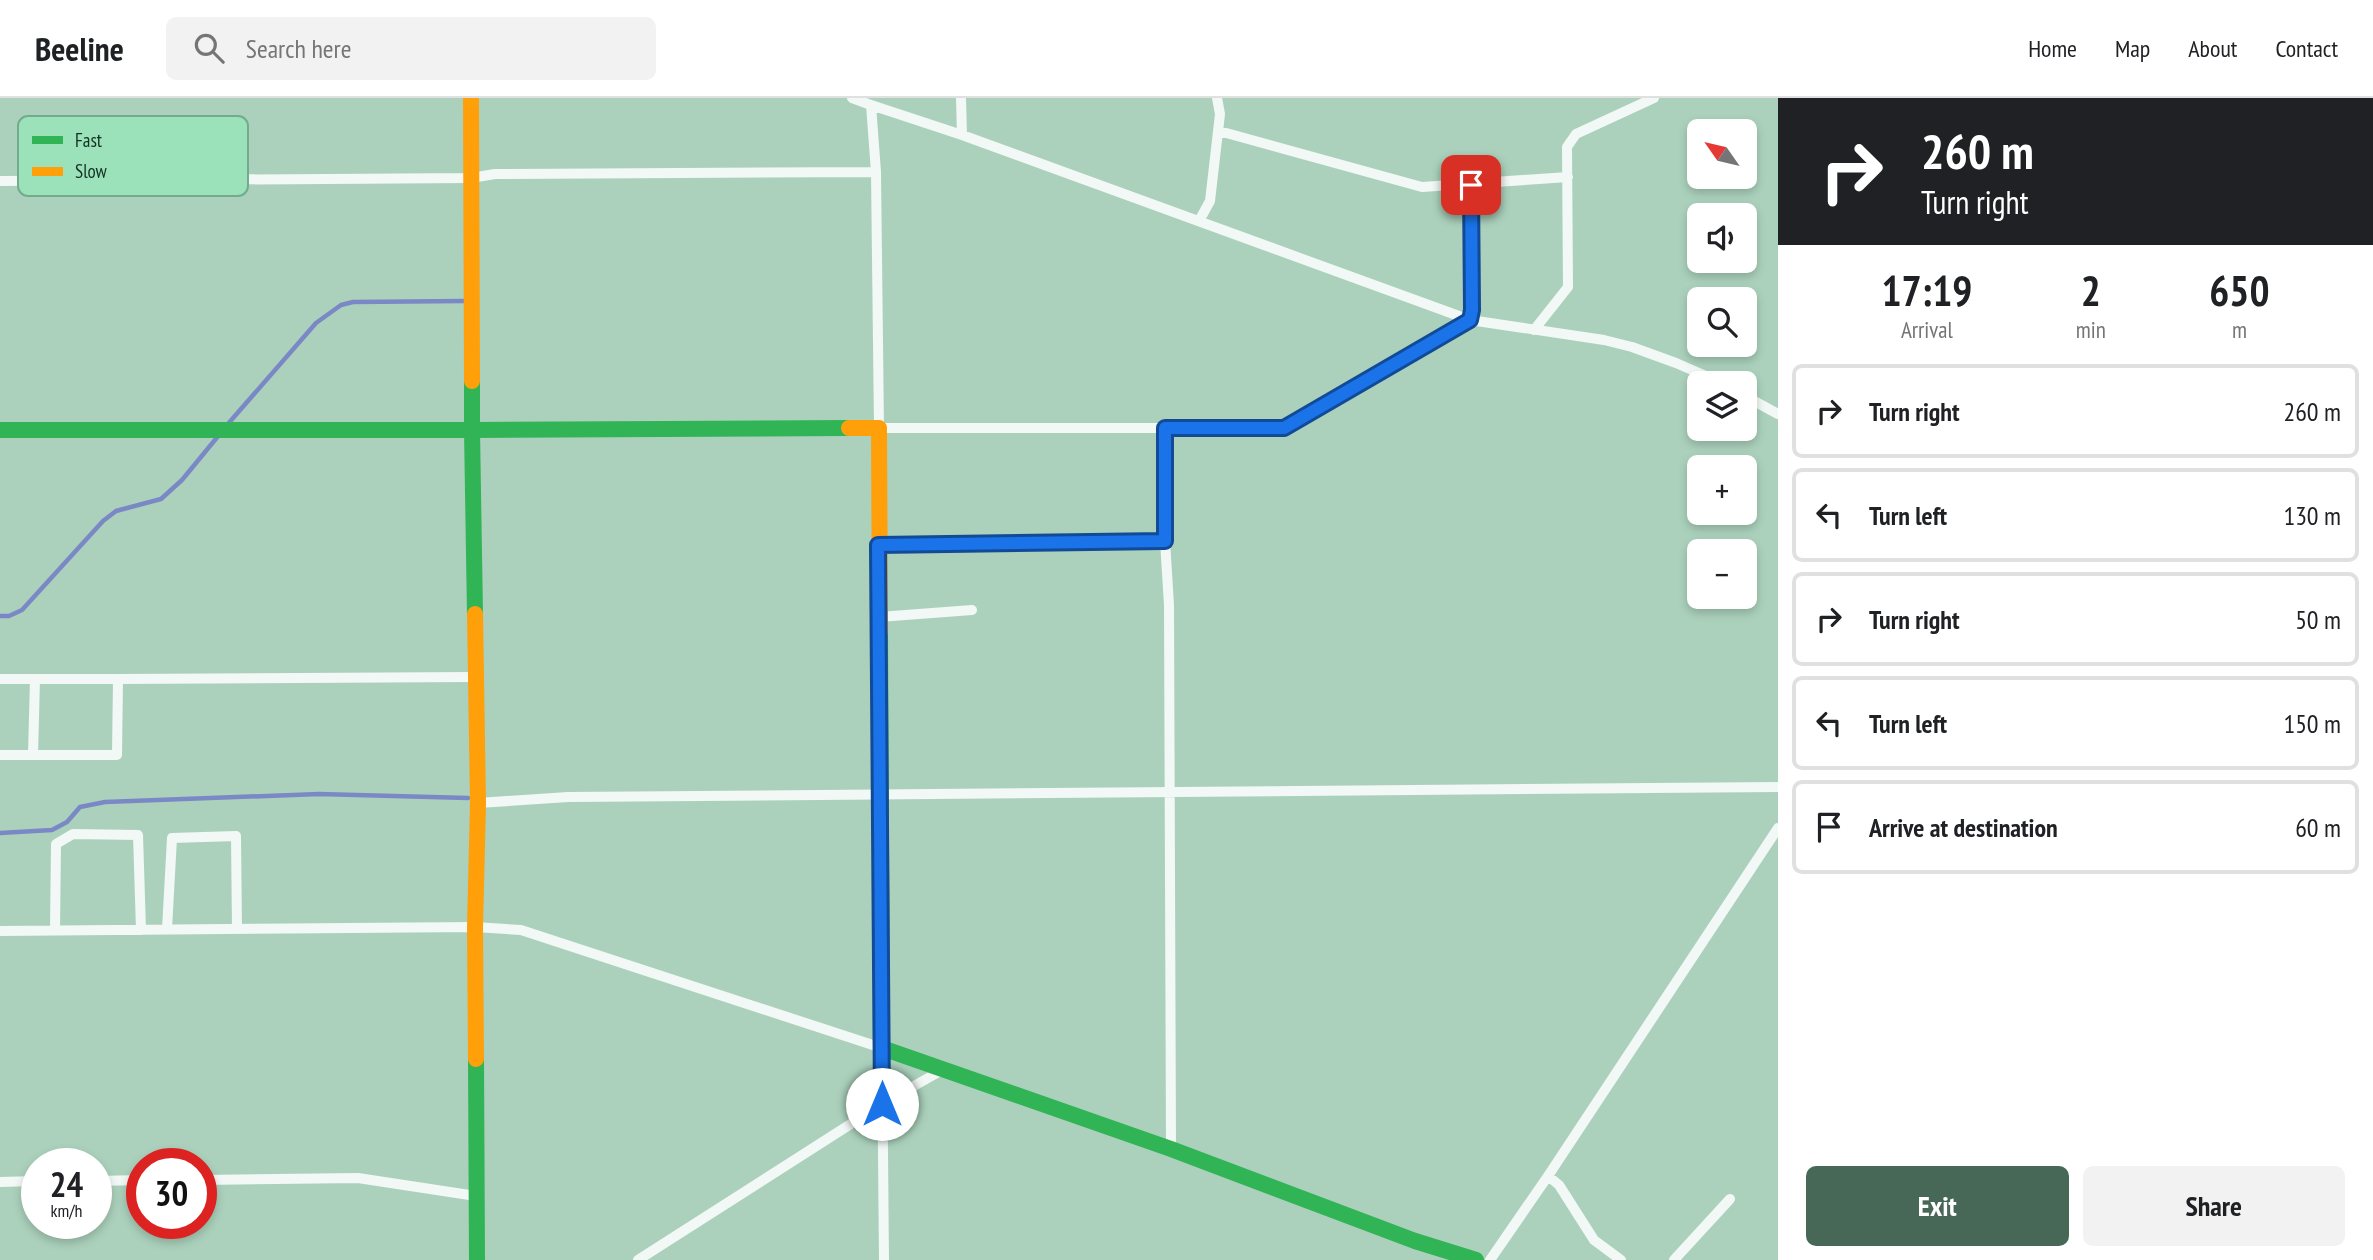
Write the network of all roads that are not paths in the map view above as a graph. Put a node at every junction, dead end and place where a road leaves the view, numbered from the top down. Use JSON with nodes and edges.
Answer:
{"nodes":[{"id":1,"x":471,"y":98,"type":"edge"},
{"id":2,"x":852,"y":98,"type":"edge"},
{"id":3,"x":961,"y":98,"type":"edge"},
{"id":4,"x":1217,"y":98,"type":"edge"},
{"id":5,"x":1654,"y":98,"type":"edge"},
{"id":6,"x":871,"y":105,"type":"junction"},
{"id":7,"x":1219,"y":131,"type":"junction"},
{"id":8,"x":962,"y":135,"type":"junction"},
{"id":9,"x":876,"y":172,"type":"junction"},
{"id":10,"x":1568,"y":177,"type":"junction"},
{"id":11,"x":471,"y":178,"type":"junction"},
{"id":12,"x":248,"y":179,"type":"edge"},
{"id":13,"x":0,"y":181,"type":"edge"},
{"id":14,"x":18,"y":181,"type":"edge"},
{"id":15,"x":1471,"y":185,"type":"junction"},
{"id":16,"x":1199,"y":221,"type":"junction"},
{"id":17,"x":1470,"y":320,"type":"junction"},
{"id":18,"x":1534,"y":330,"type":"junction"},
{"id":19,"x":1694,"y":371,"type":"edge"},
{"id":20,"x":1757,"y":403,"type":"edge"},
{"id":21,"x":1778,"y":414,"type":"edge"},
{"id":22,"x":879,"y":428,"type":"junction"},
{"id":23,"x":1165,"y":428,"type":"junction"},
{"id":24,"x":0,"y":430,"type":"edge"},
{"id":25,"x":472,"y":430,"type":"junction"},
{"id":26,"x":1165,"y":541,"type":"junction"},
{"id":27,"x":878,"y":545,"type":"junction"},
{"id":28,"x":972,"y":610,"type":"dead end"},
{"id":29,"x":879,"y":617,"type":"junction"},
{"id":30,"x":475,"y":677,"type":"junction"},
{"id":31,"x":0,"y":679,"type":"edge"},
{"id":32,"x":34,"y":679,"type":"junction"},
{"id":33,"x":118,"y":679,"type":"junction"},
{"id":34,"x":0,"y":755,"type":"edge"},
{"id":35,"x":33,"y":755,"type":"junction"},
{"id":36,"x":1778,"y":787,"type":"edge"},
{"id":37,"x":1169,"y":791,"type":"junction"},
{"id":38,"x":881,"y":795,"type":"junction"},
{"id":39,"x":478,"y":803,"type":"junction"},
{"id":40,"x":1778,"y":828,"type":"edge"},
{"id":41,"x":475,"y":928,"type":"junction"},
{"id":42,"x":167,"y":929,"type":"junction"},
{"id":43,"x":237,"y":929,"type":"junction"},
{"id":44,"x":0,"y":930,"type":"edge"},
{"id":45,"x":55,"y":930,"type":"junction"},
{"id":46,"x":141,"y":930,"type":"junction"},
{"id":47,"x":882,"y":1048,"type":"junction"},
{"id":48,"x":944,"y":1069,"type":"junction"},
{"id":49,"x":882,"y":1104,"type":"junction"},
{"id":50,"x":1171,"y":1149,"type":"junction"},
{"id":51,"x":1548,"y":1176,"type":"junction"},
{"id":52,"x":217,"y":1180,"type":"edge"},
{"id":53,"x":21,"y":1181,"type":"edge"},
{"id":54,"x":0,"y":1182,"type":"edge"},
{"id":55,"x":476,"y":1196,"type":"junction"},
{"id":56,"x":1730,"y":1199,"type":"dead end"},
{"id":57,"x":477,"y":1260,"type":"edge"},
{"id":58,"x":638,"y":1260,"type":"edge"},
{"id":59,"x":884,"y":1260,"type":"edge"},
{"id":60,"x":1476,"y":1260,"type":"edge"},
{"id":61,"x":1490,"y":1260,"type":"edge"},
{"id":62,"x":1621,"y":1260,"type":"edge"},
{"id":63,"x":1674,"y":1260,"type":"edge"}],
"edges":[{"from":1,"to":11,"type":"street"},
{"from":2,"to":6,"type":"street"},
{"from":3,"to":8,"type":"street"},
{"from":4,"to":7,"type":"street"},
{"from":5,"to":10,"type":"street"},
{"from":6,"to":8,"type":"street"},
{"from":6,"to":9,"type":"street"},
{"from":7,"to":15,"type":"street"},
{"from":7,"to":16,"type":"street"},
{"from":8,"to":16,"type":"street"},
{"from":9,"to":11,"type":"street"},
{"from":9,"to":22,"type":"street"},
{"from":10,"to":15,"type":"street"},
{"from":10,"to":18,"type":"street"},
{"from":11,"to":12,"type":"street"},
{"from":11,"to":25,"type":"street"},
{"from":13,"to":14,"type":"street"},
{"from":15,"to":17,"type":"street"},
{"from":16,"to":17,"type":"street"},
{"from":17,"to":18,"type":"street"},
{"from":17,"to":23,"type":"street"},
{"from":18,"to":19,"type":"street"},
{"from":20,"to":21,"type":"street"},
{"from":22,"to":23,"type":"street"},
{"from":22,"to":25,"type":"street"},
{"from":22,"to":27,"type":"street"},
{"from":23,"to":26,"type":"street"},
{"from":24,"to":25,"type":"street"},
{"from":25,"to":30,"type":"street"},
{"from":26,"to":27,"type":"street"},
{"from":26,"to":37,"type":"street"},
{"from":27,"to":29,"type":"street"},
{"from":28,"to":29,"type":"street"},
{"from":29,"to":38,"type":"street"},
{"from":30,"to":33,"type":"street"},
{"from":30,"to":39,"type":"street"},
{"from":31,"to":32,"type":"street"},
{"from":32,"to":33,"type":"street"},
{"from":32,"to":35,"type":"street"},
{"from":33,"to":35,"type":"street"},
{"from":34,"to":35,"type":"street"},
{"from":36,"to":37,"type":"street"},
{"from":37,"to":38,"type":"street"},
{"from":37,"to":50,"type":"street"},
{"from":38,"to":39,"type":"street"},
{"from":38,"to":47,"type":"street"},
{"from":39,"to":41,"type":"street"},
{"from":40,"to":51,"type":"street"},
{"from":41,"to":43,"type":"street"},
{"from":41,"to":47,"type":"street"},
{"from":41,"to":55,"type":"street"},
{"from":42,"to":43,"type":"street"},
{"from":42,"to":43,"type":"street"},
{"from":42,"to":46,"type":"street"},
{"from":44,"to":45,"type":"street"},
{"from":45,"to":46,"type":"street"},
{"from":45,"to":46,"type":"street"},
{"from":47,"to":48,"type":"street"},
{"from":47,"to":49,"type":"street"},
{"from":48,"to":49,"type":"street"},
{"from":48,"to":50,"type":"street"},
{"from":49,"to":58,"type":"street"},
{"from":49,"to":59,"type":"street"},
{"from":50,"to":60,"type":"street"},
{"from":51,"to":61,"type":"street"},
{"from":51,"to":62,"type":"street"},
{"from":52,"to":55,"type":"street"},
{"from":53,"to":54,"type":"street"},
{"from":55,"to":57,"type":"street"},
{"from":56,"to":63,"type":"street"}]}
